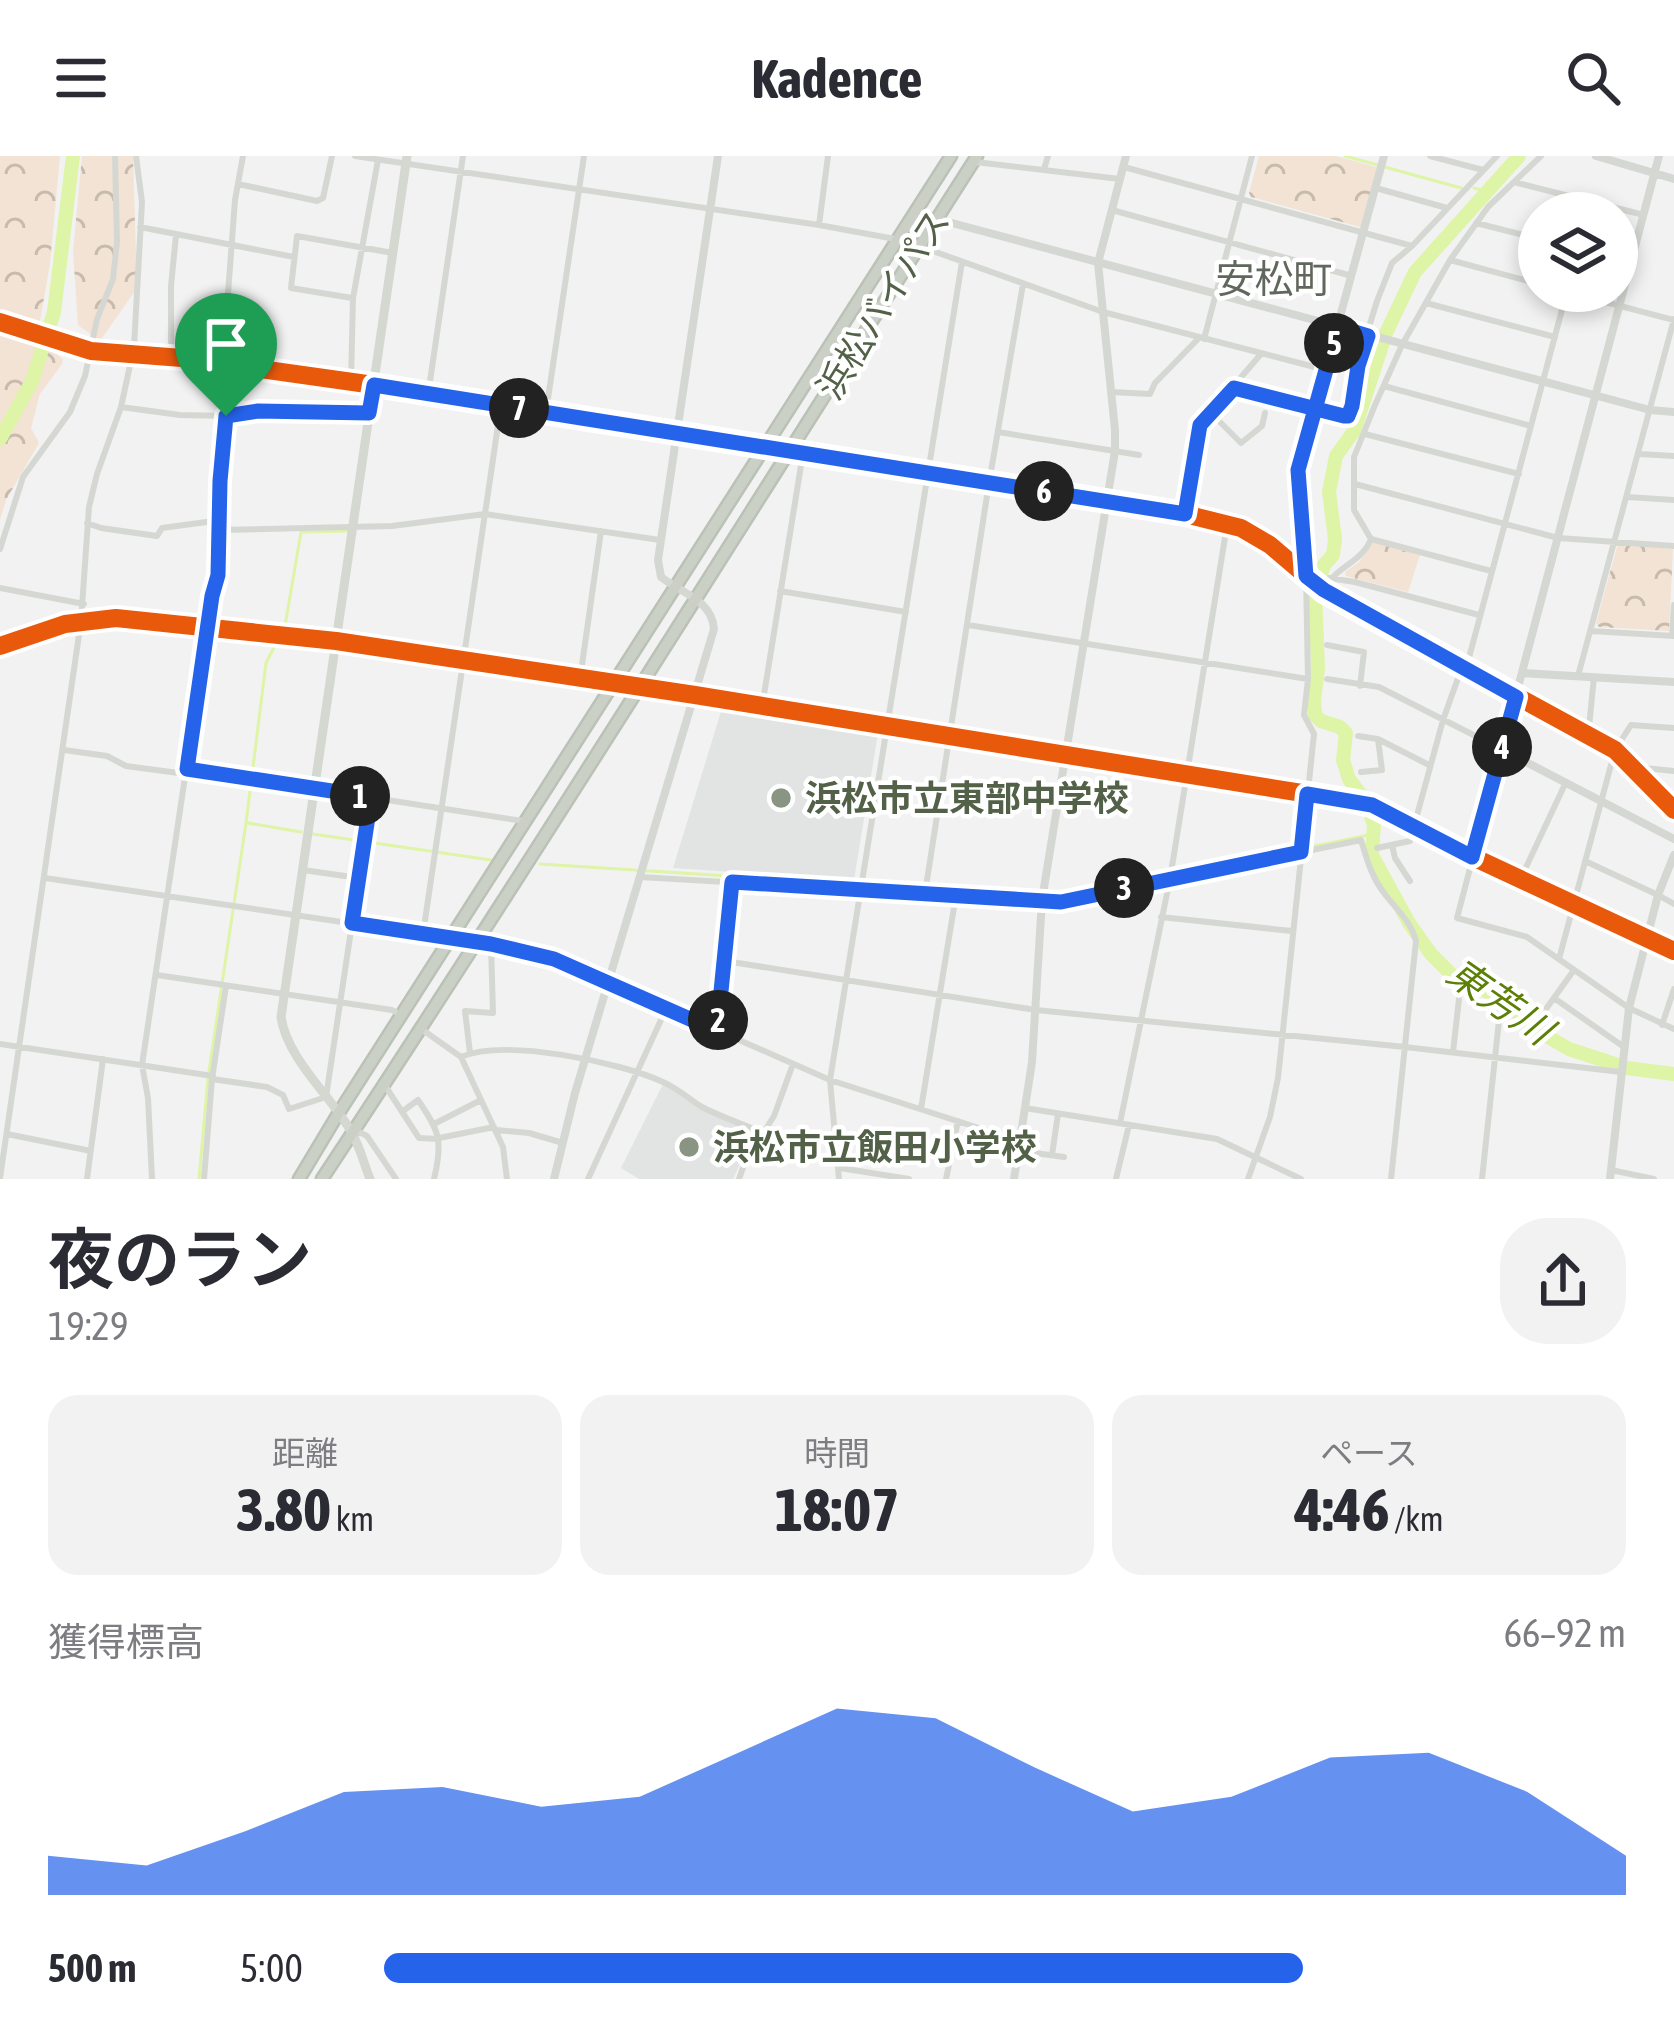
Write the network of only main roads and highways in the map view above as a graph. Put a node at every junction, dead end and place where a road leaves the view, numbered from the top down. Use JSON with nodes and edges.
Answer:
{"nodes":[{"id":1,"x":951,"y":156,"type":"edge"},
{"id":2,"x":407,"y":159,"type":"edge"},
{"id":3,"x":975,"y":159,"type":"edge"},
{"id":4,"x":338,"y":1114,"type":"junction"},
{"id":5,"x":353,"y":1132,"type":"junction"},
{"id":6,"x":299,"y":1179,"type":"edge"},
{"id":7,"x":322,"y":1179,"type":"edge"},
{"id":8,"x":370,"y":1179,"type":"edge"}],
"edges":[{"from":1,"to":4,"type":"highway","name":"浜松バイパス"},
{"from":2,"to":4,"type":"main road"},
{"from":3,"to":5,"type":"highway","name":"浜松バイパス"},
{"from":4,"to":5,"type":"main road"},
{"from":4,"to":6,"type":"highway","name":"浜松バイパス"},
{"from":5,"to":7,"type":"highway","name":"浜松バイパス"},
{"from":5,"to":8,"type":"main road"}]}
